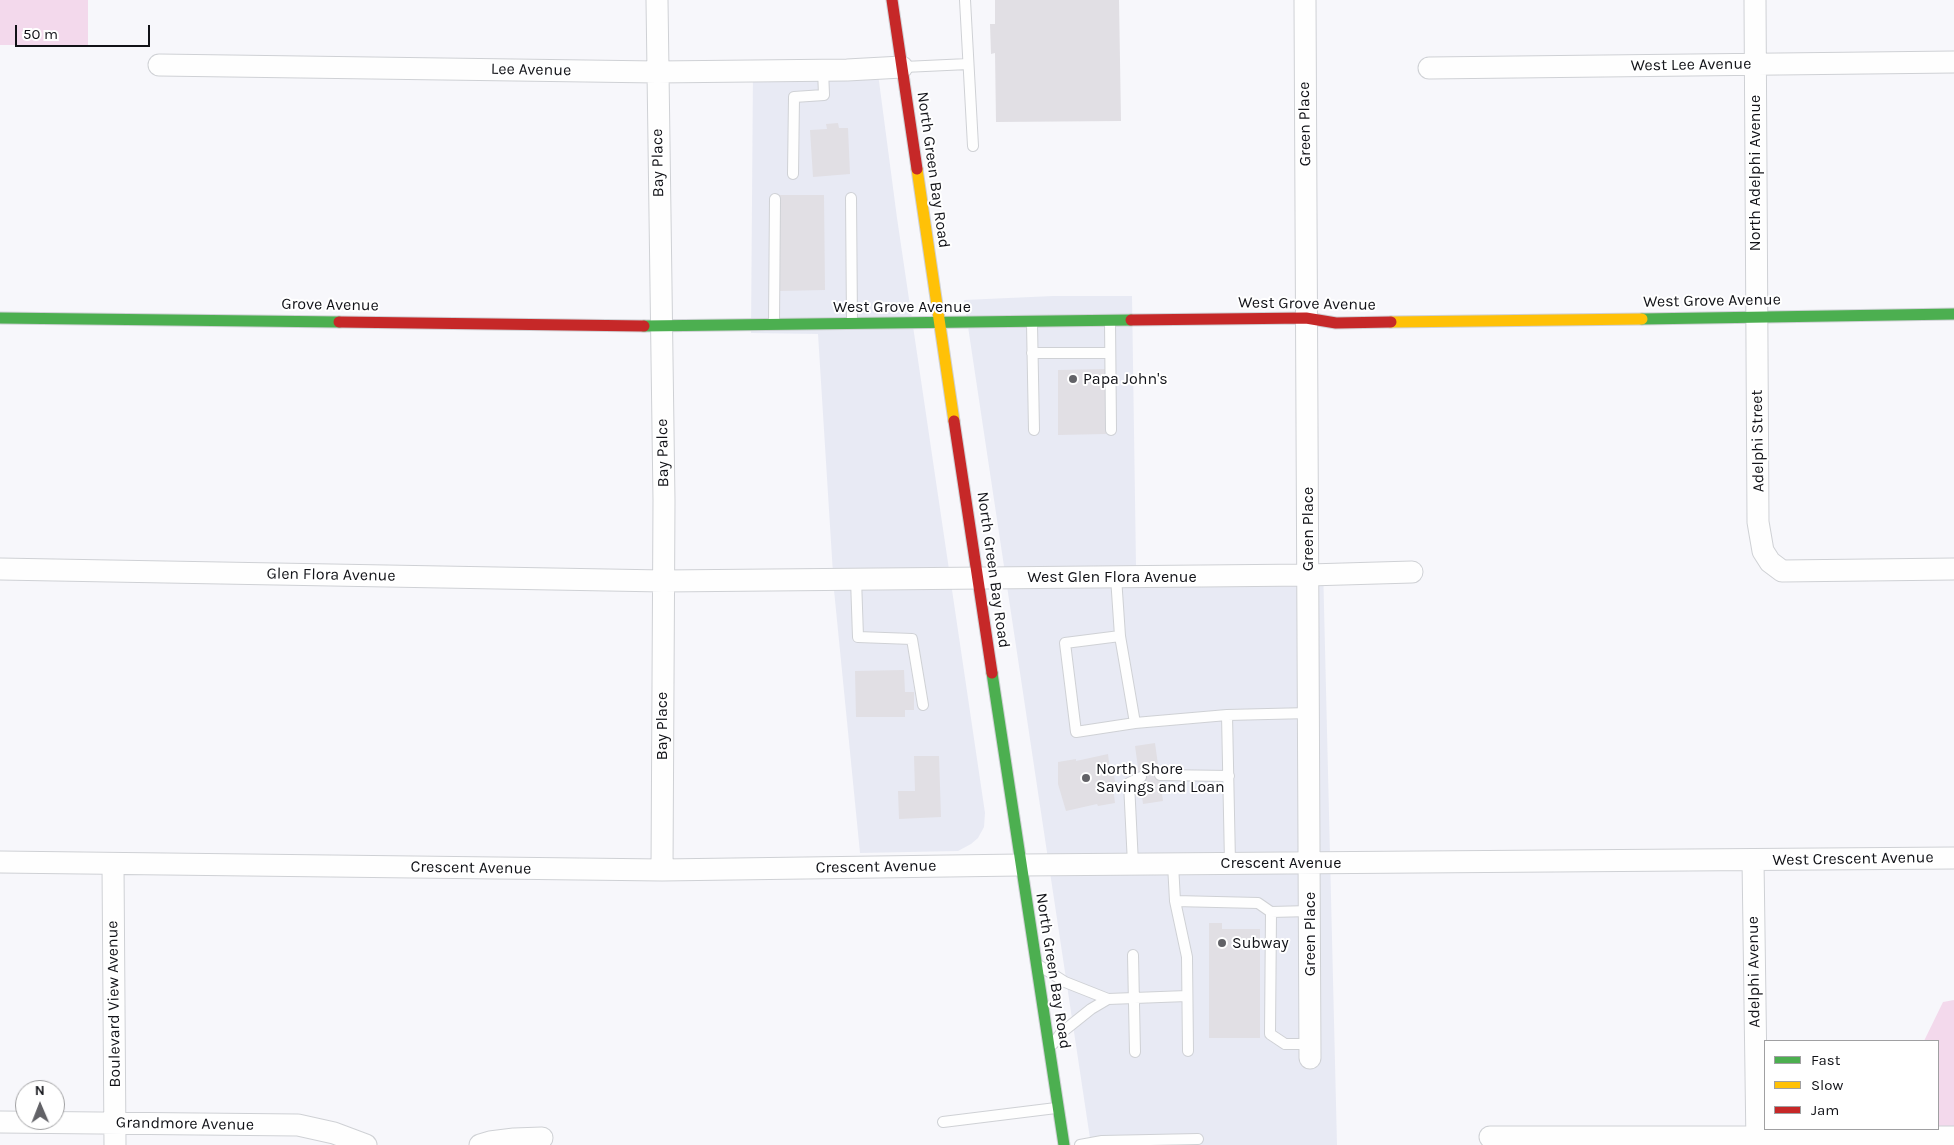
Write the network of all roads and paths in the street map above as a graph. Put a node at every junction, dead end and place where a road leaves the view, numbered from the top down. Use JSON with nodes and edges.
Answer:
{"nodes":[{"id":1,"x":657,"y":0,"type":"edge"},
{"id":2,"x":892,"y":0,"type":"edge"},
{"id":3,"x":964,"y":0,"type":"edge"},
{"id":4,"x":1305,"y":0,"type":"edge"},
{"id":5,"x":1754,"y":0,"type":"edge"},
{"id":6,"x":1954,"y":62,"type":"edge"},
{"id":7,"x":968,"y":64,"type":"junction"},
{"id":8,"x":1755,"y":64,"type":"junction"},
{"id":9,"x":159,"y":65,"type":"dead end"},
{"id":10,"x":902,"y":67,"type":"junction"},
{"id":11,"x":1429,"y":68,"type":"dead end"},
{"id":12,"x":823,"y":69,"type":"junction"},
{"id":13,"x":656,"y":72,"type":"junction"},
{"id":14,"x":973,"y":146,"type":"dead end"},
{"id":15,"x":793,"y":174,"type":"dead end"},
{"id":16,"x":851,"y":198,"type":"dead end"},
{"id":17,"x":775,"y":199,"type":"dead end"},
{"id":18,"x":1954,"y":314,"type":"edge"},
{"id":19,"x":1756,"y":317,"type":"junction"},
{"id":20,"x":0,"y":318,"type":"edge"},
{"id":21,"x":1306,"y":318,"type":"junction"},
{"id":22,"x":1110,"y":321,"type":"junction"},
{"id":23,"x":1032,"y":322,"type":"junction"},
{"id":24,"x":774,"y":323,"type":"junction"},
{"id":25,"x":940,"y":323,"type":"junction"},
{"id":26,"x":852,"y":324,"type":"junction"},
{"id":27,"x":660,"y":326,"type":"junction"},
{"id":28,"x":1110,"y":352,"type":"junction"},
{"id":29,"x":1032,"y":353,"type":"junction"},
{"id":30,"x":1034,"y":430,"type":"dead end"},
{"id":31,"x":1111,"y":430,"type":"dead end"},
{"id":32,"x":0,"y":569,"type":"edge"},
{"id":33,"x":1954,"y":569,"type":"edge"},
{"id":34,"x":1412,"y":572,"type":"dead end"},
{"id":35,"x":1309,"y":576,"type":"junction"},
{"id":36,"x":1116,"y":577,"type":"junction"},
{"id":37,"x":978,"y":578,"type":"junction"},
{"id":38,"x":856,"y":579,"type":"junction"},
{"id":39,"x":662,"y":581,"type":"junction"},
{"id":40,"x":1120,"y":636,"type":"junction"},
{"id":41,"x":923,"y":705,"type":"dead end"},
{"id":42,"x":1309,"y":713,"type":"junction"},
{"id":43,"x":1227,"y":715,"type":"junction"},
{"id":44,"x":1136,"y":723,"type":"junction"},
{"id":45,"x":1160,"y":775,"type":"dead end"},
{"id":46,"x":1229,"y":776,"type":"junction"},
{"id":47,"x":1141,"y":777,"type":"dead end"},
{"id":48,"x":1954,"y":858,"type":"edge"},
{"id":49,"x":1753,"y":860,"type":"junction"},
{"id":50,"x":0,"y":862,"type":"edge"},
{"id":51,"x":1310,"y":863,"type":"junction"},
{"id":52,"x":113,"y":864,"type":"junction"},
{"id":53,"x":1133,"y":864,"type":"junction"},
{"id":54,"x":1173,"y":864,"type":"junction"},
{"id":55,"x":1230,"y":864,"type":"junction"},
{"id":56,"x":1020,"y":865,"type":"junction"},
{"id":57,"x":662,"y":870,"type":"junction"},
{"id":58,"x":1175,"y":901,"type":"junction"},
{"id":59,"x":1310,"y":911,"type":"junction"},
{"id":60,"x":1272,"y":912,"type":"junction"},
{"id":61,"x":1133,"y":954,"type":"dead end"},
{"id":62,"x":1035,"y":962,"type":"junction"},
{"id":63,"x":1187,"y":996,"type":"junction"},
{"id":64,"x":1133,"y":998,"type":"junction"},
{"id":65,"x":1108,"y":999,"type":"junction"},
{"id":66,"x":1049,"y":1048,"type":"junction"},
{"id":67,"x":1188,"y":1051,"type":"dead end"},
{"id":68,"x":1310,"y":1051,"type":"joint"},
{"id":69,"x":1134,"y":1052,"type":"dead end"},
{"id":70,"x":1058,"y":1107,"type":"junction"},
{"id":71,"x":0,"y":1122,"type":"edge"},
{"id":72,"x":943,"y":1122,"type":"dead end"},
{"id":73,"x":115,"y":1123,"type":"junction"},
{"id":74,"x":1490,"y":1137,"type":"dead end"},
{"id":75,"x":1954,"y":1137,"type":"edge"},
{"id":76,"x":542,"y":1138,"type":"dead end"},
{"id":77,"x":1198,"y":1139,"type":"dead end"},
{"id":78,"x":1757,"y":1141,"type":"edge"},
{"id":79,"x":116,"y":1145,"type":"edge"},
{"id":80,"x":366,"y":1145,"type":"edge"},
{"id":81,"x":480,"y":1145,"type":"edge"},
{"id":82,"x":1064,"y":1145,"type":"edge"},
{"id":83,"x":1080,"y":1145,"type":"edge"}],
"edges":[{"from":1,"to":13,"type":"street","name":"Bay Place"},
{"from":2,"to":10,"type":"street","name":"North Green Bay Road"},
{"from":3,"to":7,"type":"lane"},
{"from":4,"to":21,"type":"street","name":"Green Place"},
{"from":5,"to":8,"type":"street","name":"North Adelphi Avenue"},
{"from":6,"to":8,"type":"street","name":"West Lee Avenue"},
{"from":7,"to":10,"type":"lane"},
{"from":7,"to":14,"type":"lane"},
{"from":8,"to":11,"type":"street","name":"West Lee Avenue"},
{"from":8,"to":19,"type":"street","name":"North Adelphi Avenue"},
{"from":9,"to":13,"type":"street","name":"Lee Avenue"},
{"from":10,"to":12,"type":"street","name":"Lee Avenue"},
{"from":10,"to":25,"type":"street","name":"North Green Bay Road"},
{"from":12,"to":13,"type":"street","name":"Lee Avenue"},
{"from":12,"to":15,"type":"lane"},
{"from":13,"to":27,"type":"street","name":"Bay Place"},
{"from":16,"to":26,"type":"lane"},
{"from":17,"to":24,"type":"lane"},
{"from":18,"to":19,"type":"street","name":"West Grove Avenue"},
{"from":19,"to":21,"type":"street","name":"West Grove Avenue"},
{"from":19,"to":33,"type":"street","name":"Adelphi Street"},
{"from":20,"to":27,"type":"street","name":"Grove Avenue"},
{"from":21,"to":22,"type":"street","name":"West Grove Avenue"},
{"from":21,"to":35,"type":"street","name":"Green Place"},
{"from":22,"to":23,"type":"street","name":"West Grove Avenue"},
{"from":22,"to":28,"type":"lane"},
{"from":23,"to":25,"type":"street","name":"West Grove Avenue"},
{"from":23,"to":29,"type":"lane"},
{"from":24,"to":26,"type":"street","name":"West Grove Avenue"},
{"from":24,"to":27,"type":"street","name":"West Grove Avenue"},
{"from":25,"to":26,"type":"street","name":"West Grove Avenue"},
{"from":25,"to":37,"type":"street","name":"North Green Bay Road"},
{"from":27,"to":39,"type":"street","name":"Bay Palce"},
{"from":28,"to":29,"type":"lane"},
{"from":28,"to":31,"type":"lane"},
{"from":29,"to":30,"type":"lane"},
{"from":32,"to":39,"type":"street","name":"Glen Flora Avenue"},
{"from":34,"to":35,"type":"street","name":"West Glen Flora Avenue"},
{"from":35,"to":36,"type":"street","name":"West Glen Flora Avenue"},
{"from":35,"to":42,"type":"street","name":"Green Place"},
{"from":36,"to":37,"type":"street","name":"West Glen Flora Avenue"},
{"from":36,"to":40,"type":"lane"},
{"from":37,"to":38,"type":"street","name":"West Glen Flora Avenue"},
{"from":37,"to":56,"type":"street","name":"North Green Bay Road"},
{"from":38,"to":39,"type":"street","name":"West Glen Flora Avenue"},
{"from":38,"to":41,"type":"lane"},
{"from":39,"to":57,"type":"street","name":"Bay Place"},
{"from":40,"to":44,"type":"lane"},
{"from":40,"to":44,"type":"lane"},
{"from":42,"to":43,"type":"lane"},
{"from":42,"to":51,"type":"street","name":"Green Place"},
{"from":43,"to":44,"type":"lane"},
{"from":43,"to":46,"type":"lane"},
{"from":45,"to":46,"type":"lane"},
{"from":46,"to":55,"type":"lane"},
{"from":47,"to":53,"type":"lane"},
{"from":48,"to":49,"type":"street","name":"West Crescent Avenue"},
{"from":49,"to":51,"type":"street","name":"Crescent Avenue"},
{"from":49,"to":78,"type":"street","name":"Adelphi Avenue"},
{"from":50,"to":52,"type":"street","name":"Crescent Avenue"},
{"from":51,"to":55,"type":"street","name":"Crescent Avenue"},
{"from":51,"to":59,"type":"street","name":"Green Place"},
{"from":52,"to":57,"type":"street","name":"Crescent Avenue"},
{"from":52,"to":73,"type":"street","name":"Boulevard View Avenue"},
{"from":53,"to":54,"type":"street","name":"Crescent Avenue"},
{"from":53,"to":56,"type":"street","name":"Crescent Avenue"},
{"from":54,"to":55,"type":"street","name":"Crescent Avenue"},
{"from":54,"to":58,"type":"lane"},
{"from":56,"to":57,"type":"street","name":"Crescent Avenue"},
{"from":56,"to":62,"type":"street","name":"North Green Bay Road"},
{"from":58,"to":60,"type":"lane"},
{"from":58,"to":63,"type":"lane"},
{"from":59,"to":60,"type":"lane"},
{"from":59,"to":68,"type":"street","name":"Green Place"},
{"from":60,"to":68,"type":"lane"},
{"from":61,"to":64,"type":"lane"},
{"from":62,"to":65,"type":"lane"},
{"from":62,"to":66,"type":"street","name":"North Green Bay Road"},
{"from":63,"to":64,"type":"lane"},
{"from":63,"to":67,"type":"lane"},
{"from":64,"to":65,"type":"lane"},
{"from":64,"to":69,"type":"lane"},
{"from":65,"to":66,"type":"lane"},
{"from":66,"to":70,"type":"street","name":"North Green Bay Road"},
{"from":70,"to":72,"type":"lane"},
{"from":70,"to":82,"type":"street","name":"North Green Bay Road"},
{"from":71,"to":73,"type":"street","name":"Grandmore Avenue"},
{"from":73,"to":79,"type":"street","name":"Boulevard View Avenue"},
{"from":73,"to":80,"type":"street","name":"Grandmore Avenue"},
{"from":74,"to":78,"type":"street"},
{"from":75,"to":78,"type":"street"},
{"from":76,"to":81,"type":"street"},
{"from":77,"to":83,"type":"lane"}]}
